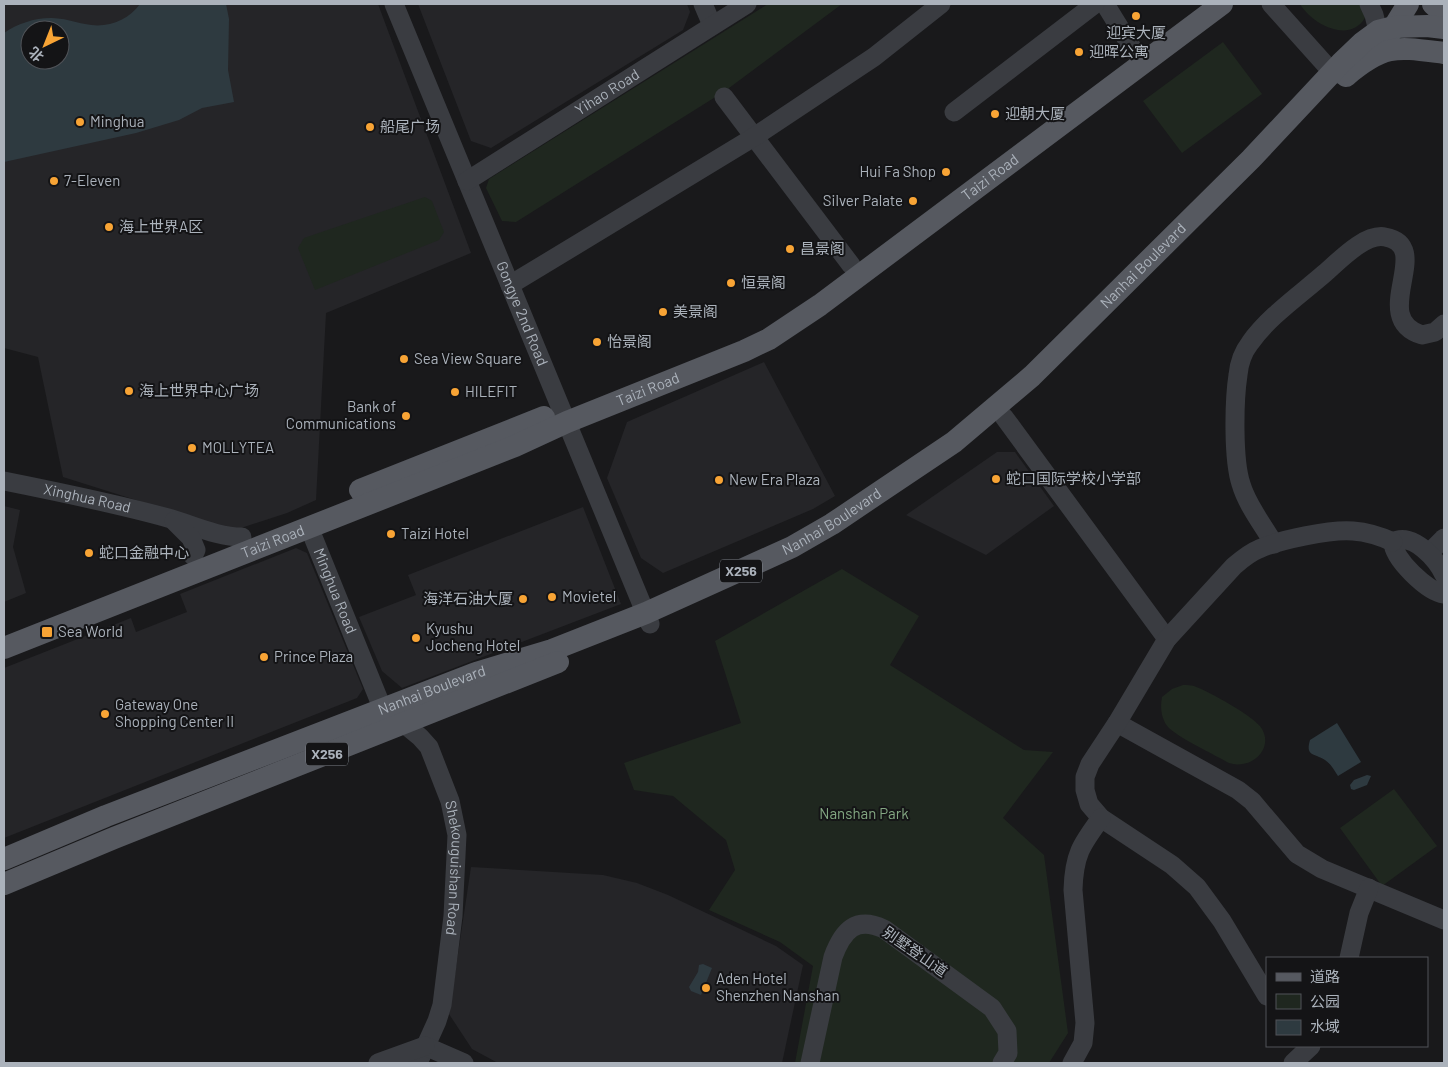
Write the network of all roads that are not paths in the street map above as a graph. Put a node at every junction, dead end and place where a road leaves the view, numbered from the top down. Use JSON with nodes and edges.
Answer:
{"nodes":[{"id":1,"x":394,"y":4,"type":"edge"},
{"id":2,"x":703,"y":4,"type":"edge"},
{"id":3,"x":746,"y":4,"type":"edge"},
{"id":4,"x":941,"y":4,"type":"edge"},
{"id":5,"x":1095,"y":4,"type":"edge"},
{"id":6,"x":1106,"y":4,"type":"edge"},
{"id":7,"x":1197,"y":4,"type":"edge"},
{"id":8,"x":1222,"y":4,"type":"edge"},
{"id":9,"x":1271,"y":4,"type":"edge"},
{"id":10,"x":1286,"y":4,"type":"edge"},
{"id":11,"x":1369,"y":4,"type":"edge"},
{"id":12,"x":1393,"y":4,"type":"edge"},
{"id":13,"x":1408,"y":4,"type":"edge"},
{"id":14,"x":1433,"y":4,"type":"edge"},
{"id":15,"x":1444,"y":14,"type":"edge"},
{"id":16,"x":712,"y":25,"type":"junction"},
{"id":17,"x":1444,"y":28,"type":"edge"},
{"id":18,"x":1383,"y":37,"type":"junction"},
{"id":19,"x":1134,"y":51,"type":"junction"},
{"id":20,"x":1444,"y":53,"type":"edge"},
{"id":21,"x":1340,"y":70,"type":"junction"},
{"id":22,"x":724,"y":97,"type":"dead end"},
{"id":23,"x":954,"y":112,"type":"dead end"},
{"id":24,"x":754,"y":137,"type":"junction"},
{"id":25,"x":467,"y":181,"type":"junction"},
{"id":26,"x":852,"y":265,"type":"junction"},
{"id":27,"x":510,"y":285,"type":"junction"},
{"id":28,"x":1444,"y":324,"type":"edge"},
{"id":29,"x":564,"y":416,"type":"junction"},
{"id":30,"x":1004,"y":416,"type":"junction"},
{"id":31,"x":4,"y":481,"type":"edge"},
{"id":32,"x":169,"y":518,"type":"junction"},
{"id":33,"x":309,"y":527,"type":"junction"},
{"id":34,"x":242,"y":537,"type":"junction"},
{"id":35,"x":1444,"y":538,"type":"edge"},
{"id":36,"x":1393,"y":542,"type":"junction"},
{"id":37,"x":1274,"y":544,"type":"junction"},
{"id":38,"x":1428,"y":553,"type":"junction"},
{"id":39,"x":194,"y":556,"type":"junction"},
{"id":40,"x":1444,"y":575,"type":"edge"},
{"id":41,"x":1444,"y":595,"type":"edge"},
{"id":42,"x":648,"y":619,"type":"junction"},
{"id":43,"x":4,"y":632,"type":"edge"},
{"id":44,"x":1168,"y":639,"type":"junction"},
{"id":45,"x":4,"y":648,"type":"edge"},
{"id":46,"x":386,"y":709,"type":"junction"},
{"id":47,"x":404,"y":723,"type":"junction"},
{"id":48,"x":1117,"y":723,"type":"junction"},
{"id":49,"x":1101,"y":818,"type":"junction"},
{"id":50,"x":4,"y":859,"type":"edge"},
{"id":51,"x":4,"y":884,"type":"edge"},
{"id":52,"x":1368,"y":888,"type":"junction"},
{"id":53,"x":1444,"y":920,"type":"edge"},
{"id":54,"x":1349,"y":957,"type":"edge"},
{"id":55,"x":1266,"y":994,"type":"edge"},
{"id":56,"x":422,"y":1055,"type":"edge"},
{"id":57,"x":378,"y":1063,"type":"edge"},
{"id":58,"x":464,"y":1063,"type":"edge"},
{"id":59,"x":810,"y":1063,"type":"edge"},
{"id":60,"x":1002,"y":1063,"type":"edge"},
{"id":61,"x":1072,"y":1063,"type":"edge"}],
"edges":[{"from":1,"to":25,"type":"street","name":"Gongye 2nd Road"},
{"from":2,"to":16,"type":"street"},
{"from":3,"to":16,"type":"street","name":"Yihao Road"},
{"from":4,"to":24,"type":"street"},
{"from":5,"to":23,"type":"street"},
{"from":6,"to":19,"type":"street"},
{"from":7,"to":19,"type":"main road","name":"Taizi Road"},
{"from":8,"to":29,"type":"main road","name":"Taizi Road"},
{"from":9,"to":21,"type":"street"},
{"from":10,"to":21,"type":"street"},
{"from":11,"to":18,"type":"street"},
{"from":12,"to":18,"type":"main road"},
{"from":13,"to":18,"type":"main road"},
{"from":14,"to":15,"type":"main road"},
{"from":16,"to":25,"type":"street","name":"Yihao Road"},
{"from":17,"to":18,"type":"main road"},
{"from":18,"to":20,"type":"main road","name":"Nanhai Boulevard"},
{"from":18,"to":21,"type":"main road","name":"Nanhai Boulevard","number":"X256"},
{"from":19,"to":26,"type":"main road","name":"Taizi Road"},
{"from":21,"to":30,"type":"main road","name":"Nanhai Boulevard","number":"X256"},
{"from":21,"to":42,"type":"main road","name":"Nanhai Boulevard","number":"X256"},
{"from":22,"to":24,"type":"street"},
{"from":24,"to":26,"type":"street"},
{"from":24,"to":27,"type":"street"},
{"from":25,"to":27,"type":"street","name":"Gongye 2nd Road"},
{"from":26,"to":29,"type":"main road","name":"Taizi Road"},
{"from":27,"to":29,"type":"street","name":"Gongye 2nd Road"},
{"from":28,"to":37,"type":"street"},
{"from":29,"to":33,"type":"main road","name":"Taizi Road"},
{"from":29,"to":34,"type":"main road","name":"Taizi Road"},
{"from":29,"to":42,"type":"street","name":"Gongye 2nd Road"},
{"from":30,"to":42,"type":"main road","name":"Nanhai Boulevard","number":"X256"},
{"from":30,"to":44,"type":"street"},
{"from":31,"to":32,"type":"street","name":"Xinghua Road"},
{"from":32,"to":34,"type":"street","name":"Xinghua Road"},
{"from":32,"to":39,"type":"street","name":"Xinghua Road"},
{"from":33,"to":45,"type":"main road","name":"Taizi Road"},
{"from":33,"to":46,"type":"street","name":"Minghua Road"},
{"from":34,"to":39,"type":"main road","name":"Taizi Road"},
{"from":35,"to":38,"type":"street"},
{"from":36,"to":37,"type":"street"},
{"from":36,"to":38,"type":"street"},
{"from":36,"to":41,"type":"street"},
{"from":37,"to":44,"type":"street"},
{"from":38,"to":40,"type":"street"},
{"from":39,"to":43,"type":"main road","name":"Taizi Road"},
{"from":42,"to":46,"type":"main road","name":"Nanhai Boulevard","number":"X256"},
{"from":42,"to":47,"type":"main road","name":"Nanhai Boulevard","number":"X256"},
{"from":44,"to":48,"type":"street"},
{"from":46,"to":47,"type":"street","name":"Shekouguishan Road"},
{"from":46,"to":50,"type":"main road","name":"Nanhai Boulevard","number":"X256"},
{"from":47,"to":51,"type":"main road","name":"Nanhai Boulevard","number":"X256"},
{"from":47,"to":56,"type":"street","name":"Shekouguishan Road"},
{"from":48,"to":49,"type":"street"},
{"from":48,"to":52,"type":"street"},
{"from":49,"to":55,"type":"street"},
{"from":49,"to":61,"type":"street"},
{"from":52,"to":53,"type":"street"},
{"from":52,"to":54,"type":"street"},
{"from":56,"to":57,"type":"street"},
{"from":56,"to":58,"type":"street"},
{"from":59,"to":60,"type":"street","name":"别墅登山道"}]}
